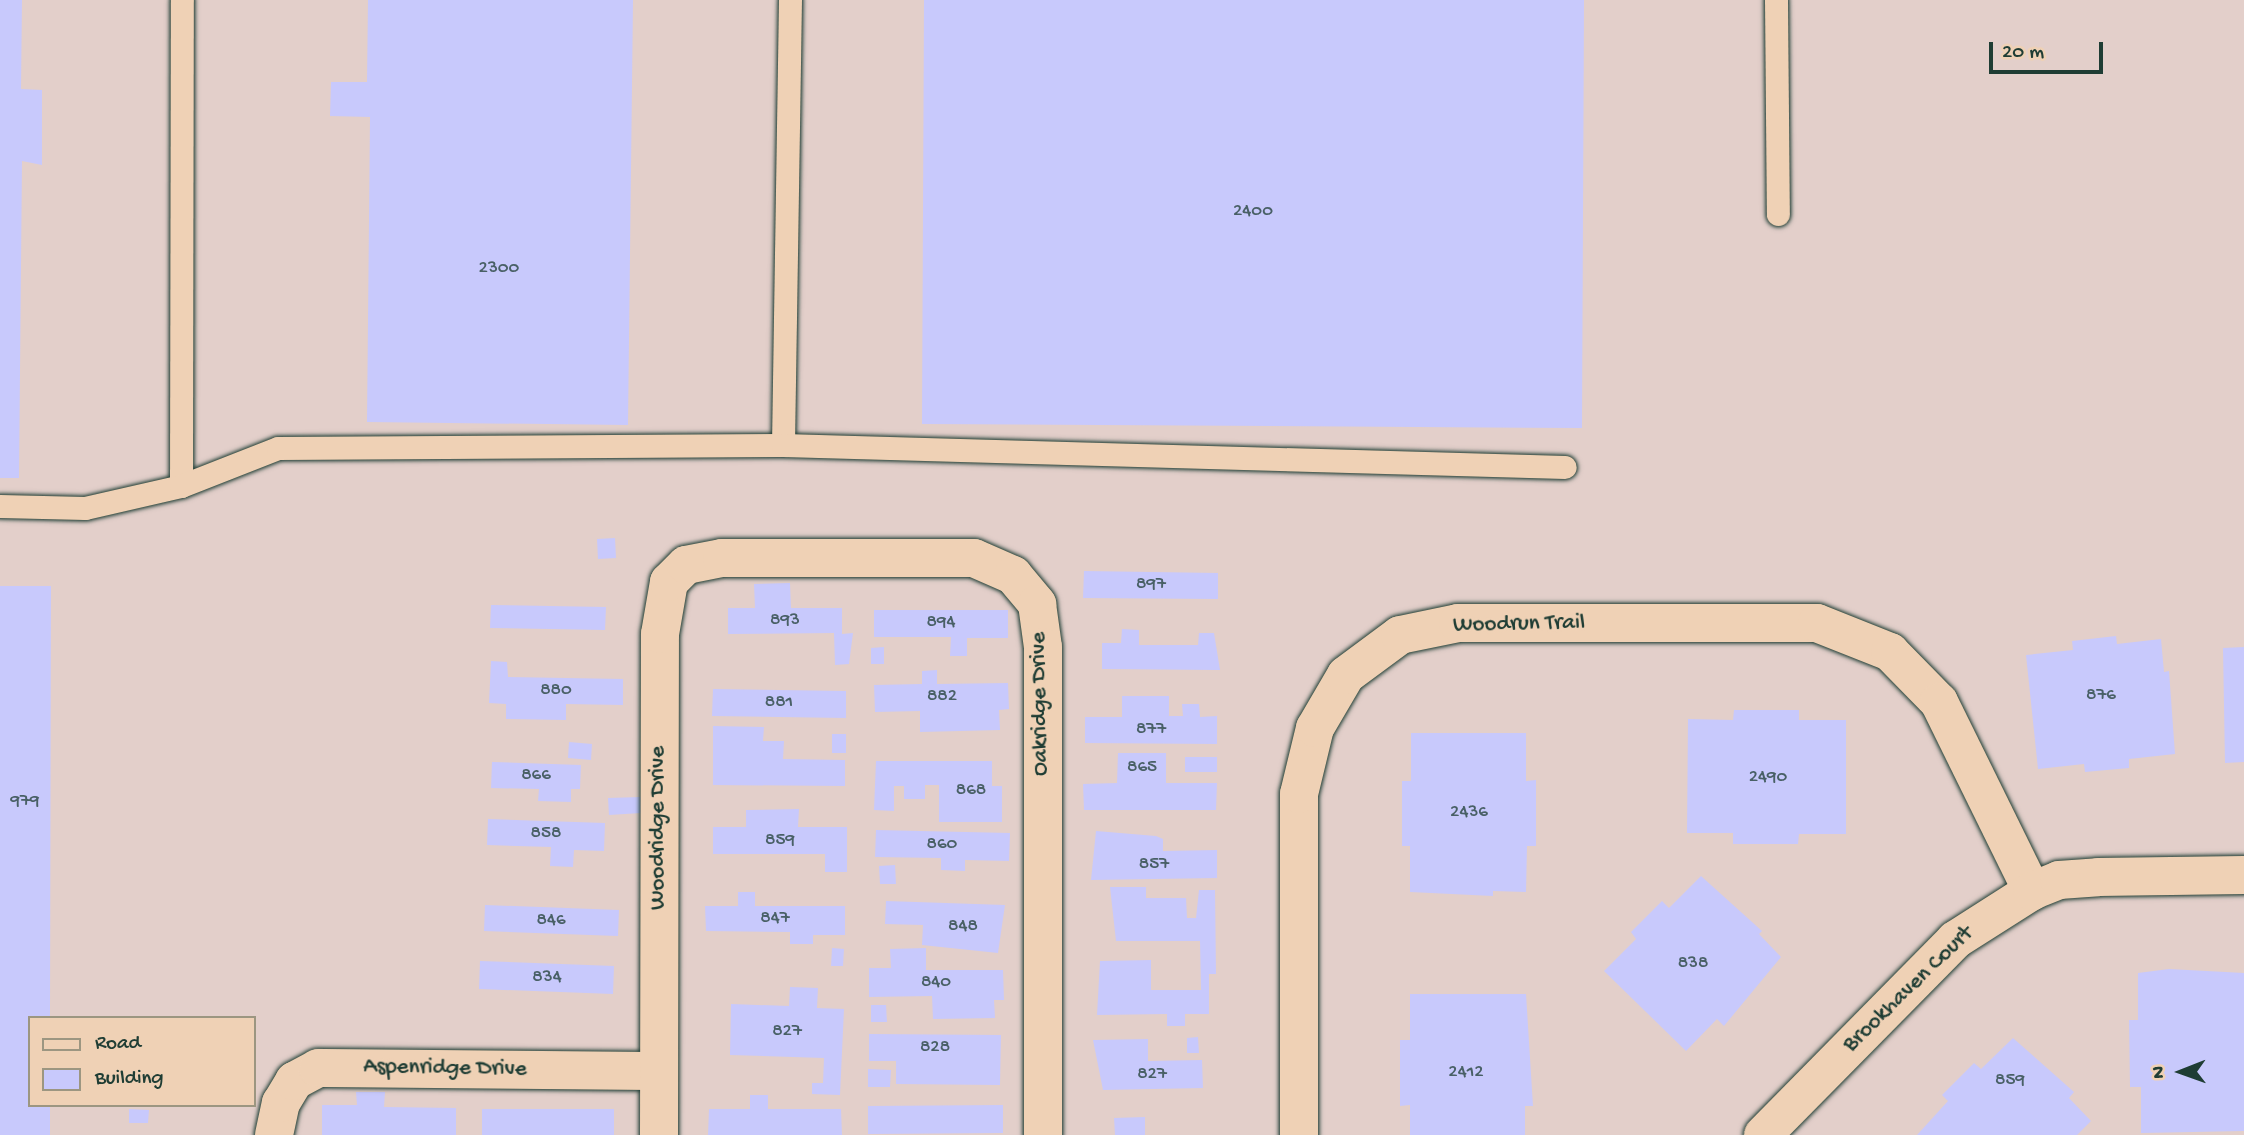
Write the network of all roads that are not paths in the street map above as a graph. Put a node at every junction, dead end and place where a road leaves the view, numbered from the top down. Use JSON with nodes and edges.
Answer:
{"nodes":[{"id":1,"x":182,"y":0,"type":"edge"},
{"id":2,"x":790,"y":0,"type":"edge"},
{"id":3,"x":1776,"y":0,"type":"edge"},
{"id":4,"x":1778,"y":214,"type":"dead end"},
{"id":5,"x":783,"y":445,"type":"junction"},
{"id":6,"x":1565,"y":467,"type":"dead end"},
{"id":7,"x":181,"y":486,"type":"junction"},
{"id":8,"x":0,"y":506,"type":"edge"},
{"id":9,"x":722,"y":558,"type":"joint"},
{"id":10,"x":2244,"y":875,"type":"edge"},
{"id":11,"x":2032,"y":891,"type":"junction"},
{"id":12,"x":659,"y":1071,"type":"junction"},
{"id":13,"x":274,"y":1135,"type":"edge"},
{"id":14,"x":659,"y":1135,"type":"edge"},
{"id":15,"x":1043,"y":1135,"type":"edge"},
{"id":16,"x":1299,"y":1135,"type":"edge"},
{"id":17,"x":1763,"y":1135,"type":"edge"}],
"edges":[{"from":1,"to":7,"type":"lane"},
{"from":2,"to":5,"type":"lane"},
{"from":3,"to":4,"type":"lane"},
{"from":5,"to":6,"type":"lane"},
{"from":5,"to":7,"type":"lane"},
{"from":7,"to":8,"type":"lane"},
{"from":9,"to":12,"type":"street","name":"Woodridge Drive"},
{"from":9,"to":15,"type":"street","name":"Oakridge Drive"},
{"from":10,"to":11,"type":"street","name":"Brookhaven Court"},
{"from":11,"to":16,"type":"street","name":"Woodrun Trail"},
{"from":11,"to":17,"type":"street","name":"Brookhaven Court"},
{"from":12,"to":13,"type":"street","name":"Aspenridge Drive"},
{"from":12,"to":14,"type":"street","name":"Woodridge Drive"}]}
